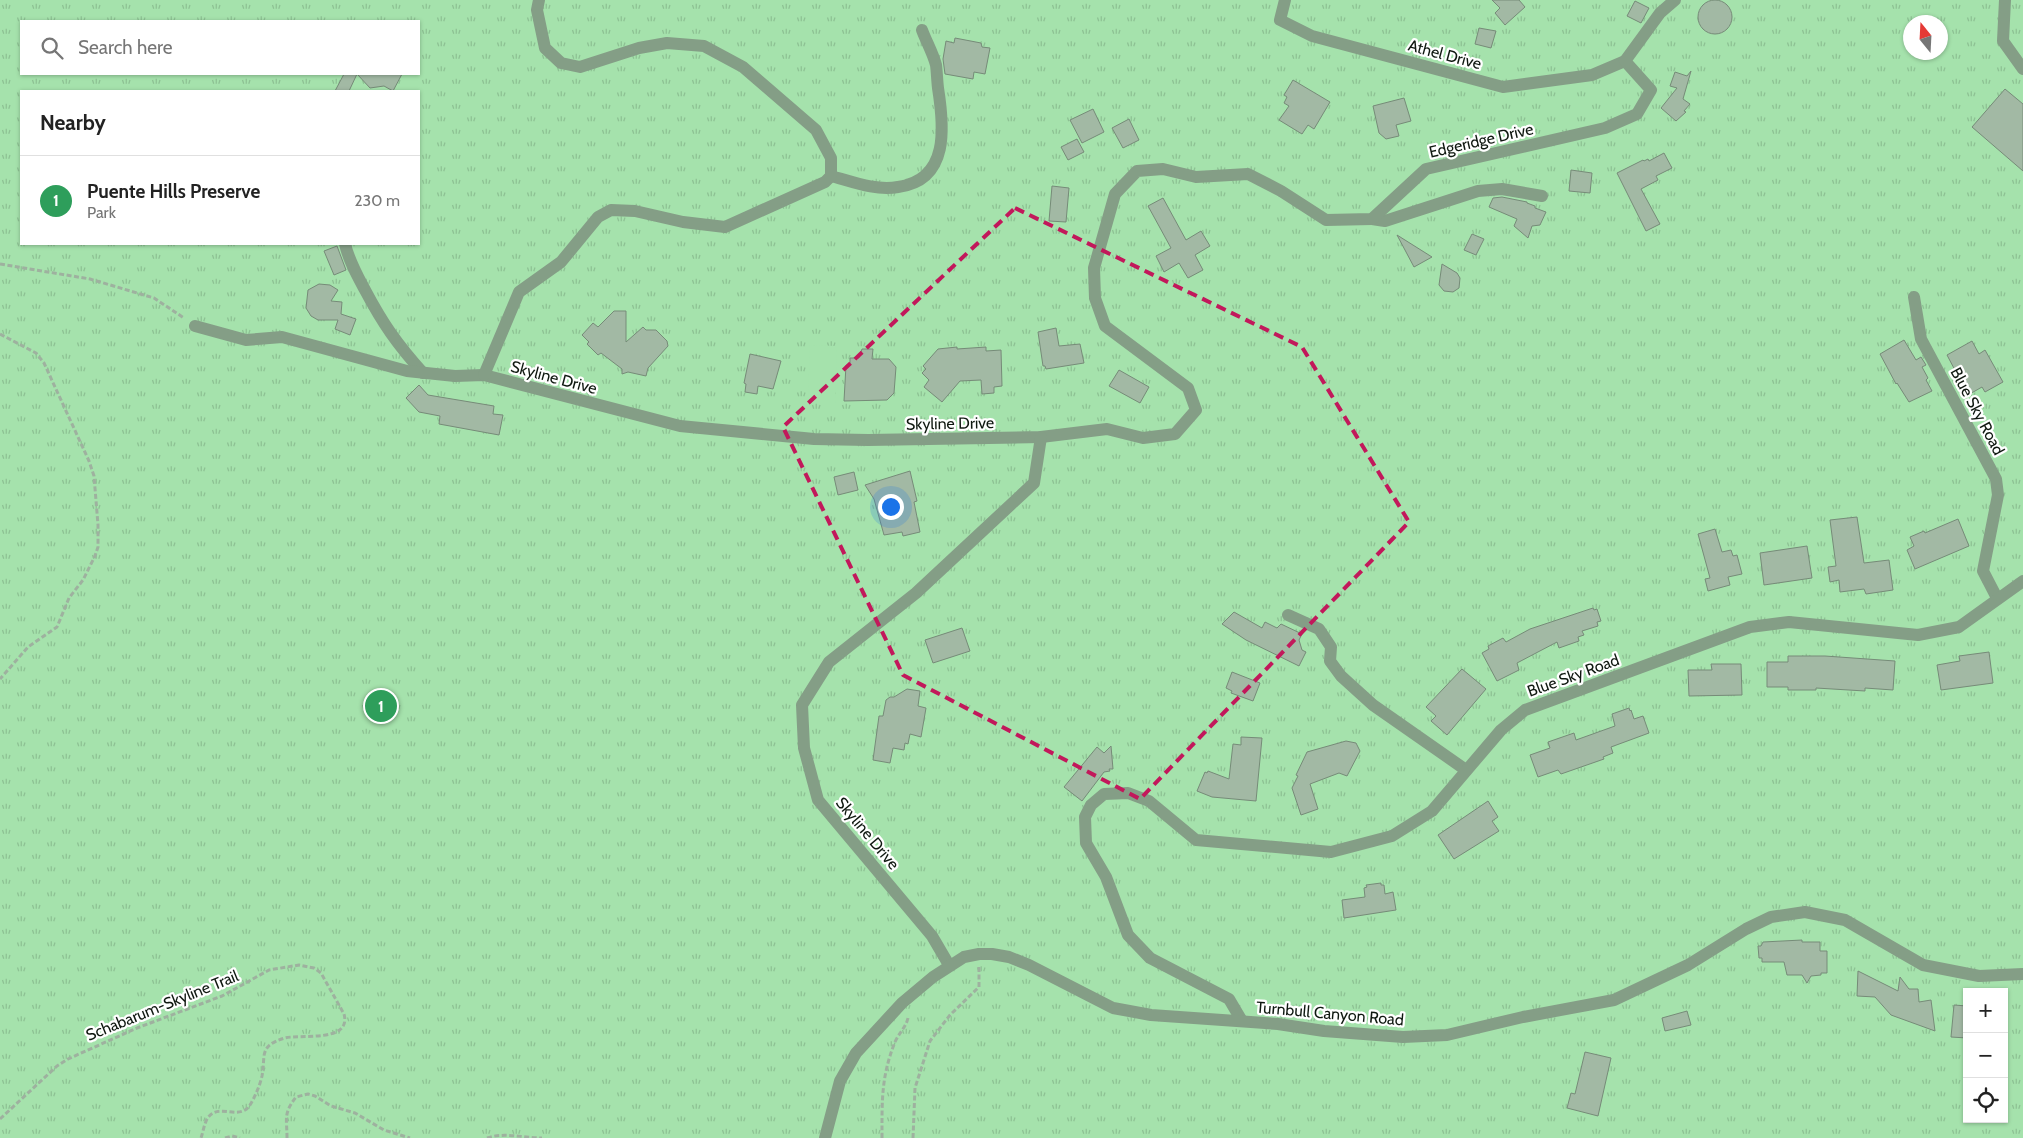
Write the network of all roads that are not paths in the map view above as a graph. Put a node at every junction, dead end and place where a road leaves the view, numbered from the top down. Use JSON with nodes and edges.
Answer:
{"nodes":[{"id":1,"x":539,"y":0,"type":"edge"},
{"id":2,"x":1286,"y":0,"type":"edge"},
{"id":3,"x":1675,"y":0,"type":"edge"},
{"id":4,"x":2005,"y":0,"type":"edge"},
{"id":5,"x":922,"y":30,"type":"dead end"},
{"id":6,"x":1624,"y":61,"type":"junction"},
{"id":7,"x":2023,"y":68,"type":"edge"},
{"id":8,"x":831,"y":176,"type":"junction"},
{"id":9,"x":1542,"y":196,"type":"dead end"},
{"id":10,"x":1372,"y":219,"type":"junction"},
{"id":11,"x":345,"y":245,"type":"edge"},
{"id":12,"x":1914,"y":297,"type":"dead end"},
{"id":13,"x":195,"y":326,"type":"road end"},
{"id":14,"x":423,"y":372,"type":"junction"},
{"id":15,"x":484,"y":375,"type":"junction"},
{"id":16,"x":1041,"y":437,"type":"junction"},
{"id":17,"x":2023,"y":580,"type":"edge"},
{"id":18,"x":1997,"y":598,"type":"junction"},
{"id":19,"x":1288,"y":615,"type":"dead end"},
{"id":20,"x":1466,"y":770,"type":"junction"},
{"id":21,"x":949,"y":965,"type":"junction"},
{"id":22,"x":2023,"y":974,"type":"edge"},
{"id":23,"x":1242,"y":1021,"type":"junction"},
{"id":24,"x":825,"y":1138,"type":"edge"}],
"edges":[{"from":1,"to":8,"type":"street"},
{"from":2,"to":6,"type":"street","name":"Athel Drive"},
{"from":3,"to":6,"type":"street"},
{"from":4,"to":7,"type":"street"},
{"from":5,"to":8,"type":"street"},
{"from":6,"to":10,"type":"street","name":"Edgeridge Drive"},
{"from":8,"to":15,"type":"street"},
{"from":9,"to":10,"type":"street"},
{"from":10,"to":16,"type":"street"},
{"from":11,"to":14,"type":"street"},
{"from":12,"to":18,"type":"street","name":"Blue Sky Road"},
{"from":13,"to":14,"type":"street","name":"Skyline Drive"},
{"from":14,"to":15,"type":"street","name":"Skyline Drive"},
{"from":15,"to":16,"type":"street","name":"Skyline Drive"},
{"from":16,"to":21,"type":"street","name":"Skyline Drive"},
{"from":17,"to":18,"type":"street","name":"Blue Sky Road"},
{"from":18,"to":20,"type":"street","name":"Blue Sky Road"},
{"from":19,"to":20,"type":"street"},
{"from":20,"to":23,"type":"street","name":"Blue Sky Road"},
{"from":21,"to":23,"type":"street","name":"Turnbull Canyon Road"},
{"from":21,"to":24,"type":"street","name":"Turnbull Canyon Road"},
{"from":22,"to":23,"type":"street","name":"Turnbull Canyon Road"}]}
